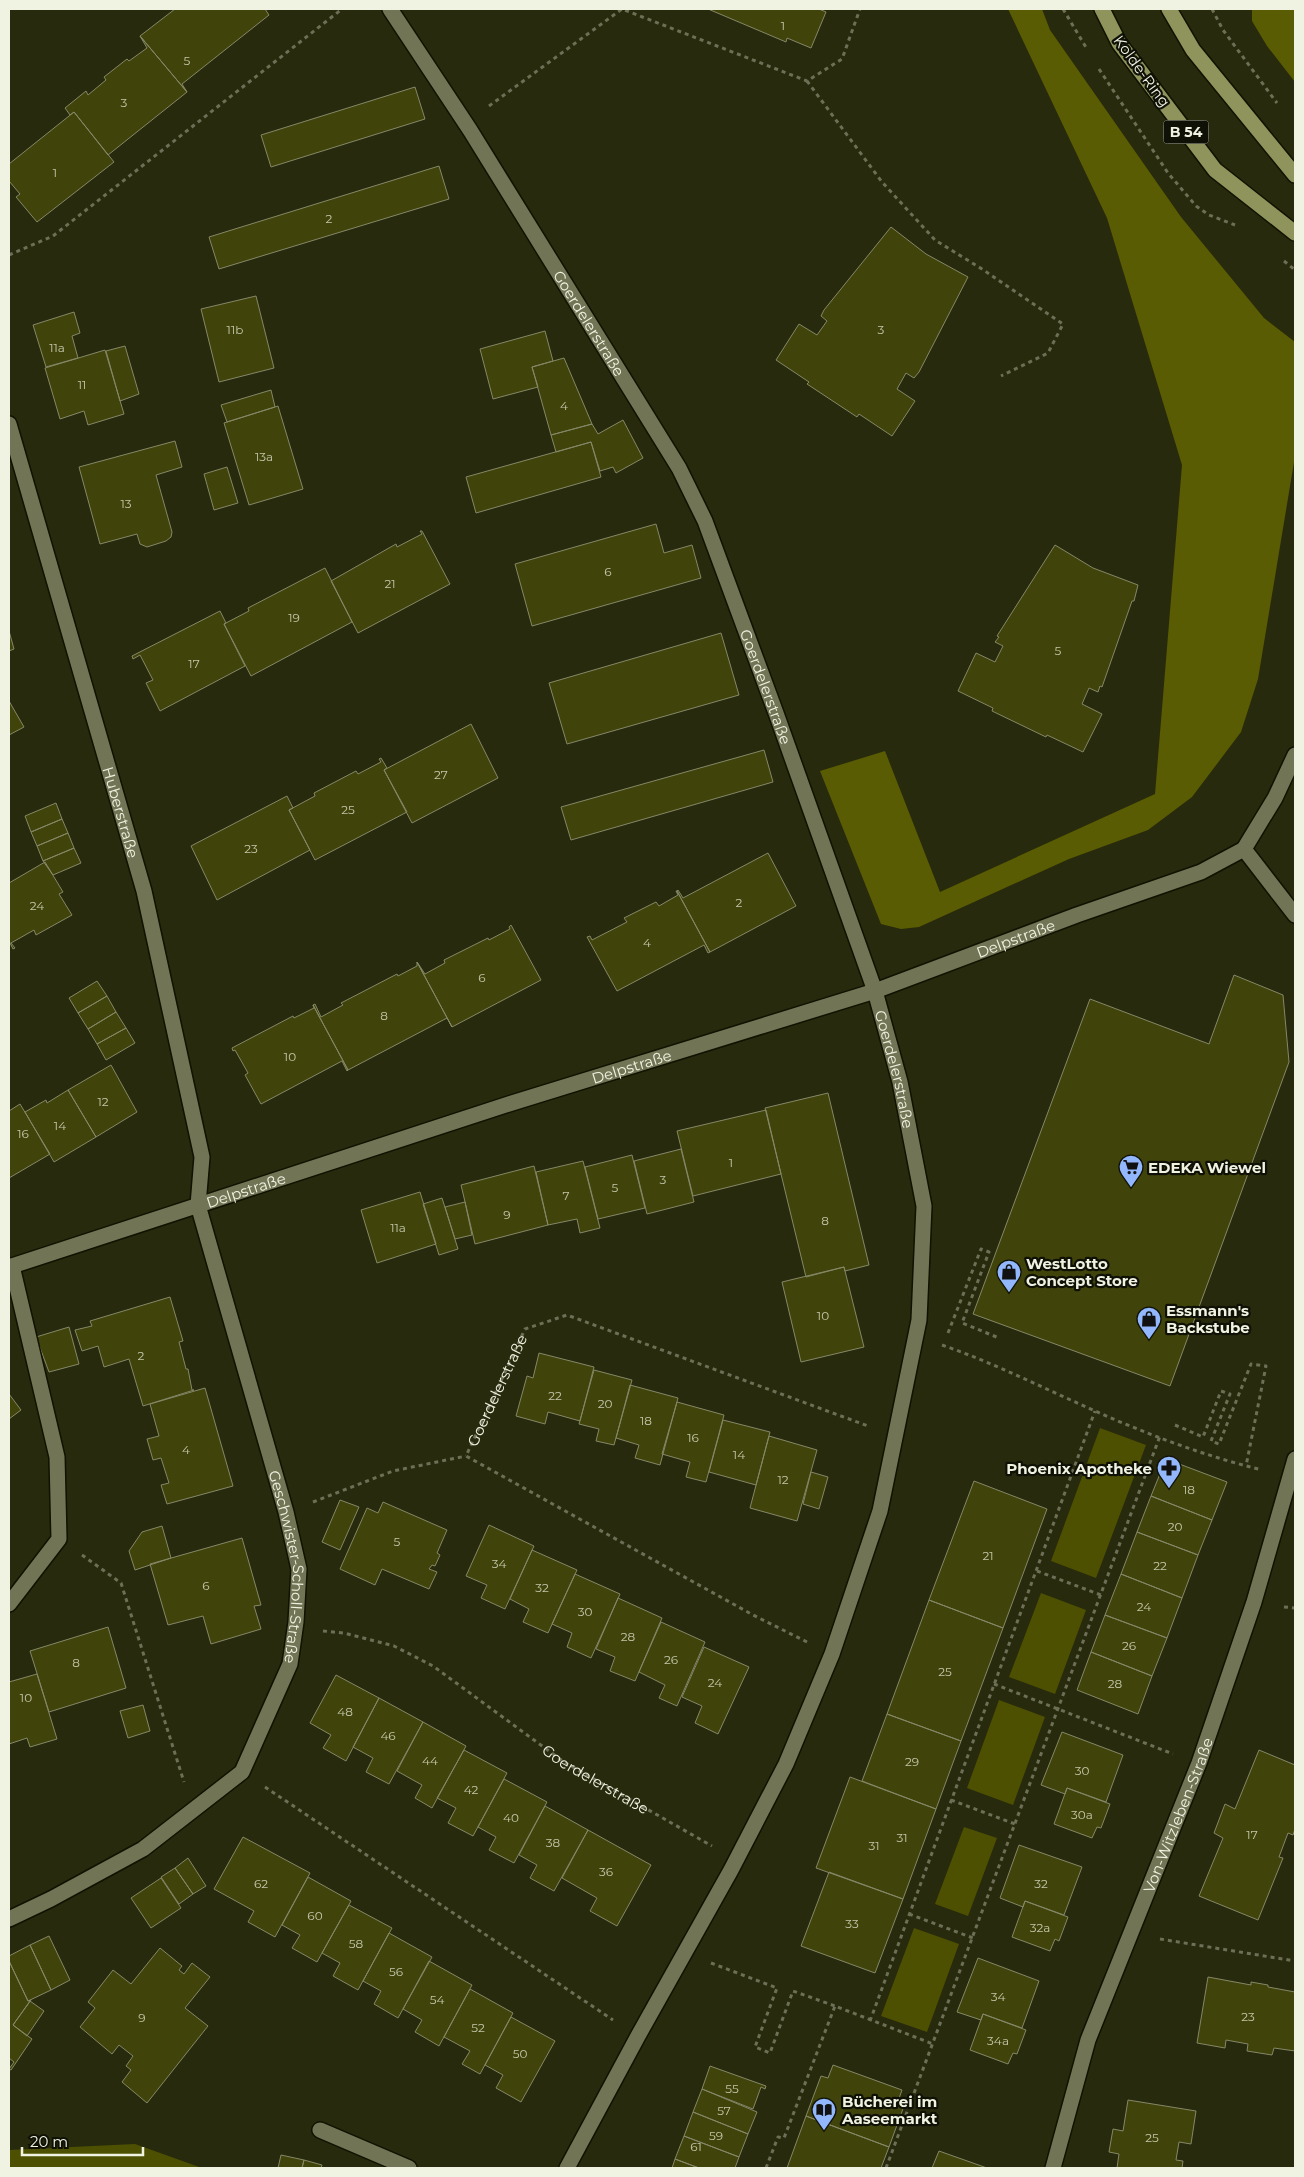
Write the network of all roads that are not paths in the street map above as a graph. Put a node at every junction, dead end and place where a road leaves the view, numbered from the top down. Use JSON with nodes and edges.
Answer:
{"nodes":[{"id":1,"x":390,"y":9,"type":"edge"},
{"id":2,"x":1102,"y":9,"type":"edge"},
{"id":3,"x":1169,"y":9,"type":"edge"},
{"id":4,"x":1295,"y":175,"type":"edge"},
{"id":5,"x":1295,"y":234,"type":"edge"},
{"id":6,"x":9,"y":424,"type":"edge"},
{"id":7,"x":1295,"y":755,"type":"edge"},
{"id":8,"x":1244,"y":849,"type":"junction"},
{"id":9,"x":1295,"y":915,"type":"edge"},
{"id":10,"x":874,"y":991,"type":"junction"},
{"id":11,"x":198,"y":1205,"type":"junction"},
{"id":12,"x":10,"y":1266,"type":"edge"},
{"id":13,"x":1295,"y":1459,"type":"edge"},
{"id":14,"x":9,"y":1604,"type":"edge"},
{"id":15,"x":9,"y":1919,"type":"edge"},
{"id":16,"x":320,"y":2130,"type":"dead end"},
{"id":17,"x":409,"y":2168,"type":"edge"},
{"id":18,"x":567,"y":2168,"type":"edge"},
{"id":19,"x":1054,"y":2168,"type":"edge"}],
"edges":[{"from":1,"to":10,"type":"street","name":"Goerdelerstraße"},
{"from":2,"to":5,"type":"main road","name":"Kolde-Ring","number":"B 54"},
{"from":3,"to":4,"type":"main road"},
{"from":6,"to":11,"type":"street","name":"Huberstraße"},
{"from":7,"to":8,"type":"street"},
{"from":8,"to":9,"type":"street"},
{"from":8,"to":10,"type":"street","name":"Delpstraße"},
{"from":10,"to":11,"type":"street","name":"Delpstraße"},
{"from":10,"to":18,"type":"street","name":"Goerdelerstraße"},
{"from":11,"to":12,"type":"street","name":"Delpstraße"},
{"from":11,"to":15,"type":"street","name":"Geschwister-Scholl-Straße"},
{"from":12,"to":14,"type":"street","name":"Delpstraße"},
{"from":13,"to":19,"type":"street","name":"Von-Witzleben-Straße"},
{"from":16,"to":17,"type":"street"}]}
